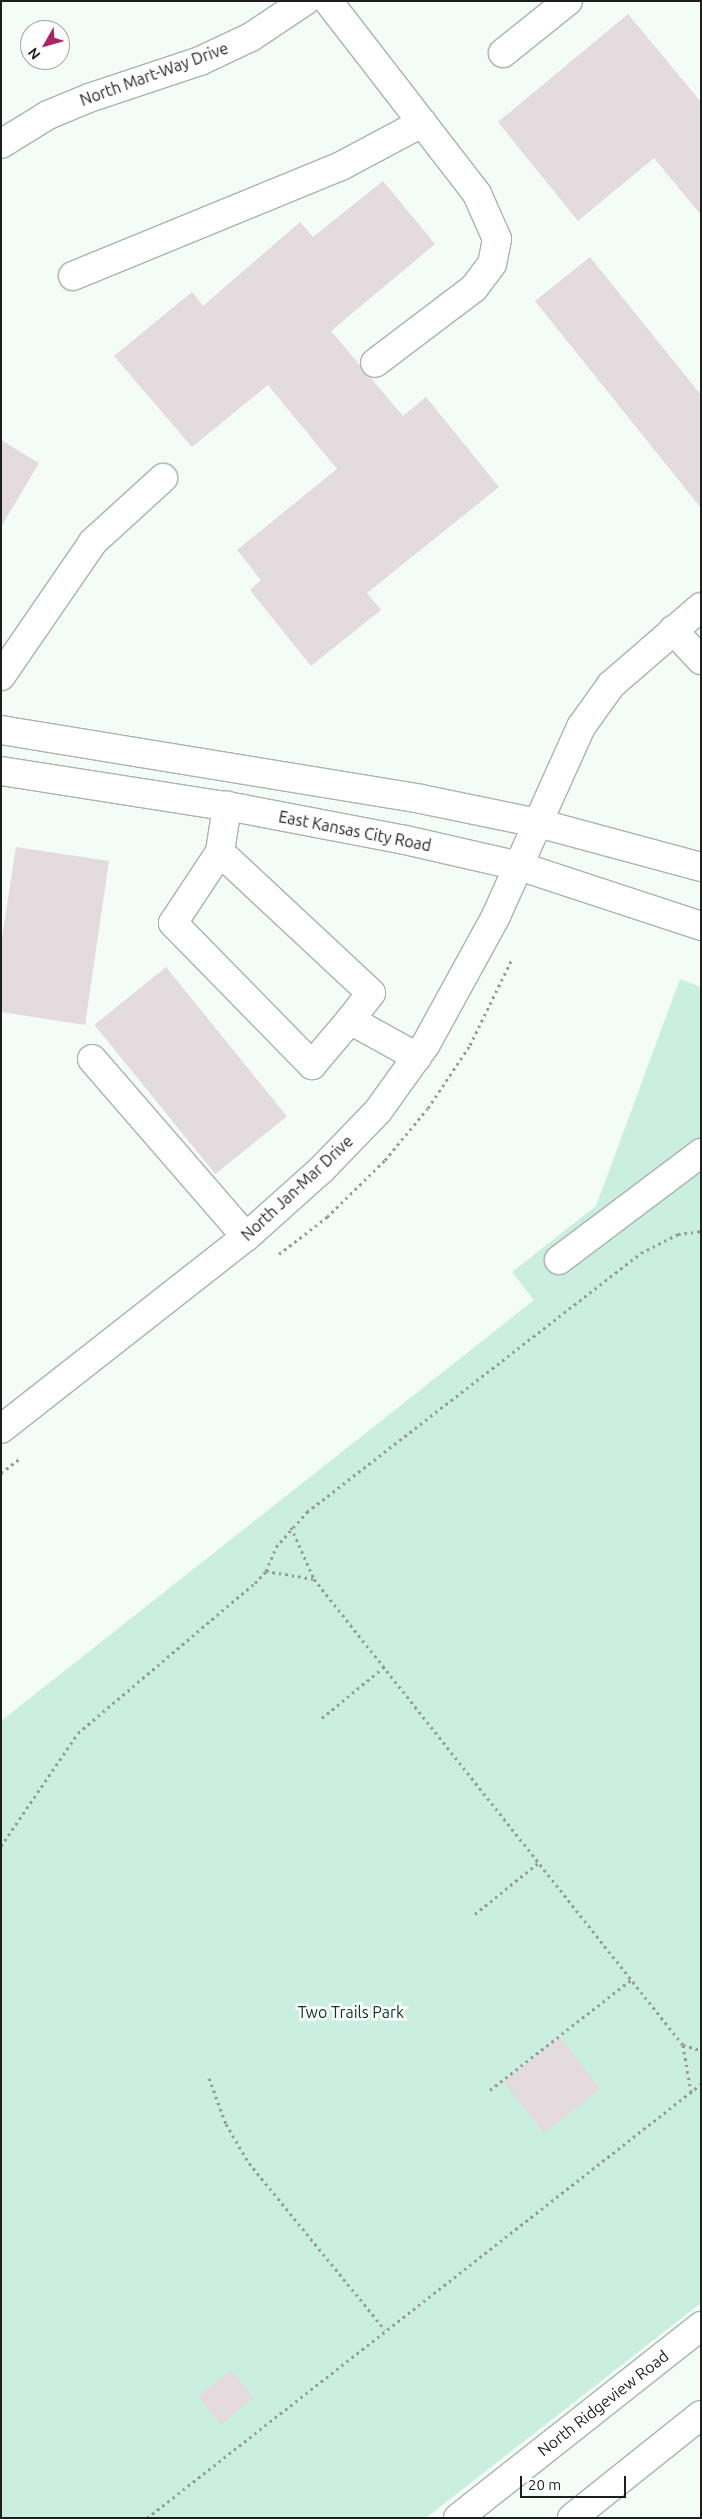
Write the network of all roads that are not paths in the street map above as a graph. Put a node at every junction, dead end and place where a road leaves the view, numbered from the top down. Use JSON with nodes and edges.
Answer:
{"nodes":[{"id":1,"x":305,"y":1,"type":"edge"},
{"id":2,"x":328,"y":1,"type":"edge"},
{"id":3,"x":568,"y":1,"type":"edge"},
{"id":4,"x":504,"y":54,"type":"dead end"},
{"id":5,"x":422,"y":123,"type":"junction"},
{"id":6,"x":1,"y":144,"type":"edge"},
{"id":7,"x":73,"y":276,"type":"dead end"},
{"id":8,"x":375,"y":363,"type":"dead end"},
{"id":9,"x":163,"y":478,"type":"dead end"},
{"id":10,"x":701,"y":607,"type":"edge"},
{"id":11,"x":673,"y":630,"type":"junction"},
{"id":12,"x":701,"y":660,"type":"edge"},
{"id":13,"x":1,"y":676,"type":"edge"},
{"id":14,"x":1,"y":730,"type":"edge"},
{"id":15,"x":1,"y":771,"type":"edge"},
{"id":16,"x":227,"y":806,"type":"junction"},
{"id":17,"x":538,"y":823,"type":"junction"},
{"id":18,"x":220,"y":852,"type":"junction"},
{"id":19,"x":519,"y":866,"type":"junction"},
{"id":20,"x":701,"y":867,"type":"edge"},
{"id":21,"x":701,"y":926,"type":"edge"},
{"id":22,"x":350,"y":1020,"type":"junction"},
{"id":23,"x":417,"y":1057,"type":"junction"},
{"id":24,"x":92,"y":1059,"type":"dead end"},
{"id":25,"x":701,"y":1152,"type":"edge"},
{"id":26,"x":246,"y":1237,"type":"junction"},
{"id":27,"x":559,"y":1260,"type":"dead end"},
{"id":28,"x":1,"y":1429,"type":"edge"},
{"id":29,"x":701,"y":2326,"type":"edge"},
{"id":30,"x":701,"y":2415,"type":"edge"},
{"id":31,"x":458,"y":2518,"type":"edge"},
{"id":32,"x":572,"y":2518,"type":"edge"}],
"edges":[{"from":1,"to":6,"type":"main road","name":"North Mart-Way Drive"},
{"from":2,"to":5,"type":"main road"},
{"from":3,"to":4,"type":"main road"},
{"from":5,"to":7,"type":"main road"},
{"from":5,"to":8,"type":"main road"},
{"from":9,"to":13,"type":"main road"},
{"from":10,"to":11,"type":"main road","name":"North Jan-Mar Drive"},
{"from":11,"to":12,"type":"main road"},
{"from":11,"to":17,"type":"main road","name":"North Jan-Mar Drive"},
{"from":14,"to":17,"type":"main road"},
{"from":15,"to":16,"type":"main road","name":"East Kansas City Road"},
{"from":16,"to":18,"type":"main road"},
{"from":16,"to":19,"type":"main road","name":"East Kansas City Road"},
{"from":17,"to":19,"type":"main road","name":"North Jan-Mar Drive"},
{"from":17,"to":20,"type":"main road"},
{"from":18,"to":22,"type":"main road"},
{"from":18,"to":22,"type":"main road"},
{"from":19,"to":21,"type":"main road","name":"East Kansas City Road"},
{"from":19,"to":23,"type":"main road","name":"North Jan-Mar Drive"},
{"from":22,"to":23,"type":"main road"},
{"from":23,"to":26,"type":"main road","name":"North Jan-Mar Drive"},
{"from":24,"to":26,"type":"main road"},
{"from":25,"to":27,"type":"main road"},
{"from":26,"to":28,"type":"main road","name":"North Jan-Mar Drive"},
{"from":29,"to":31,"type":"main road","name":"North Ridgeview Road"},
{"from":30,"to":32,"type":"main road"}]}
